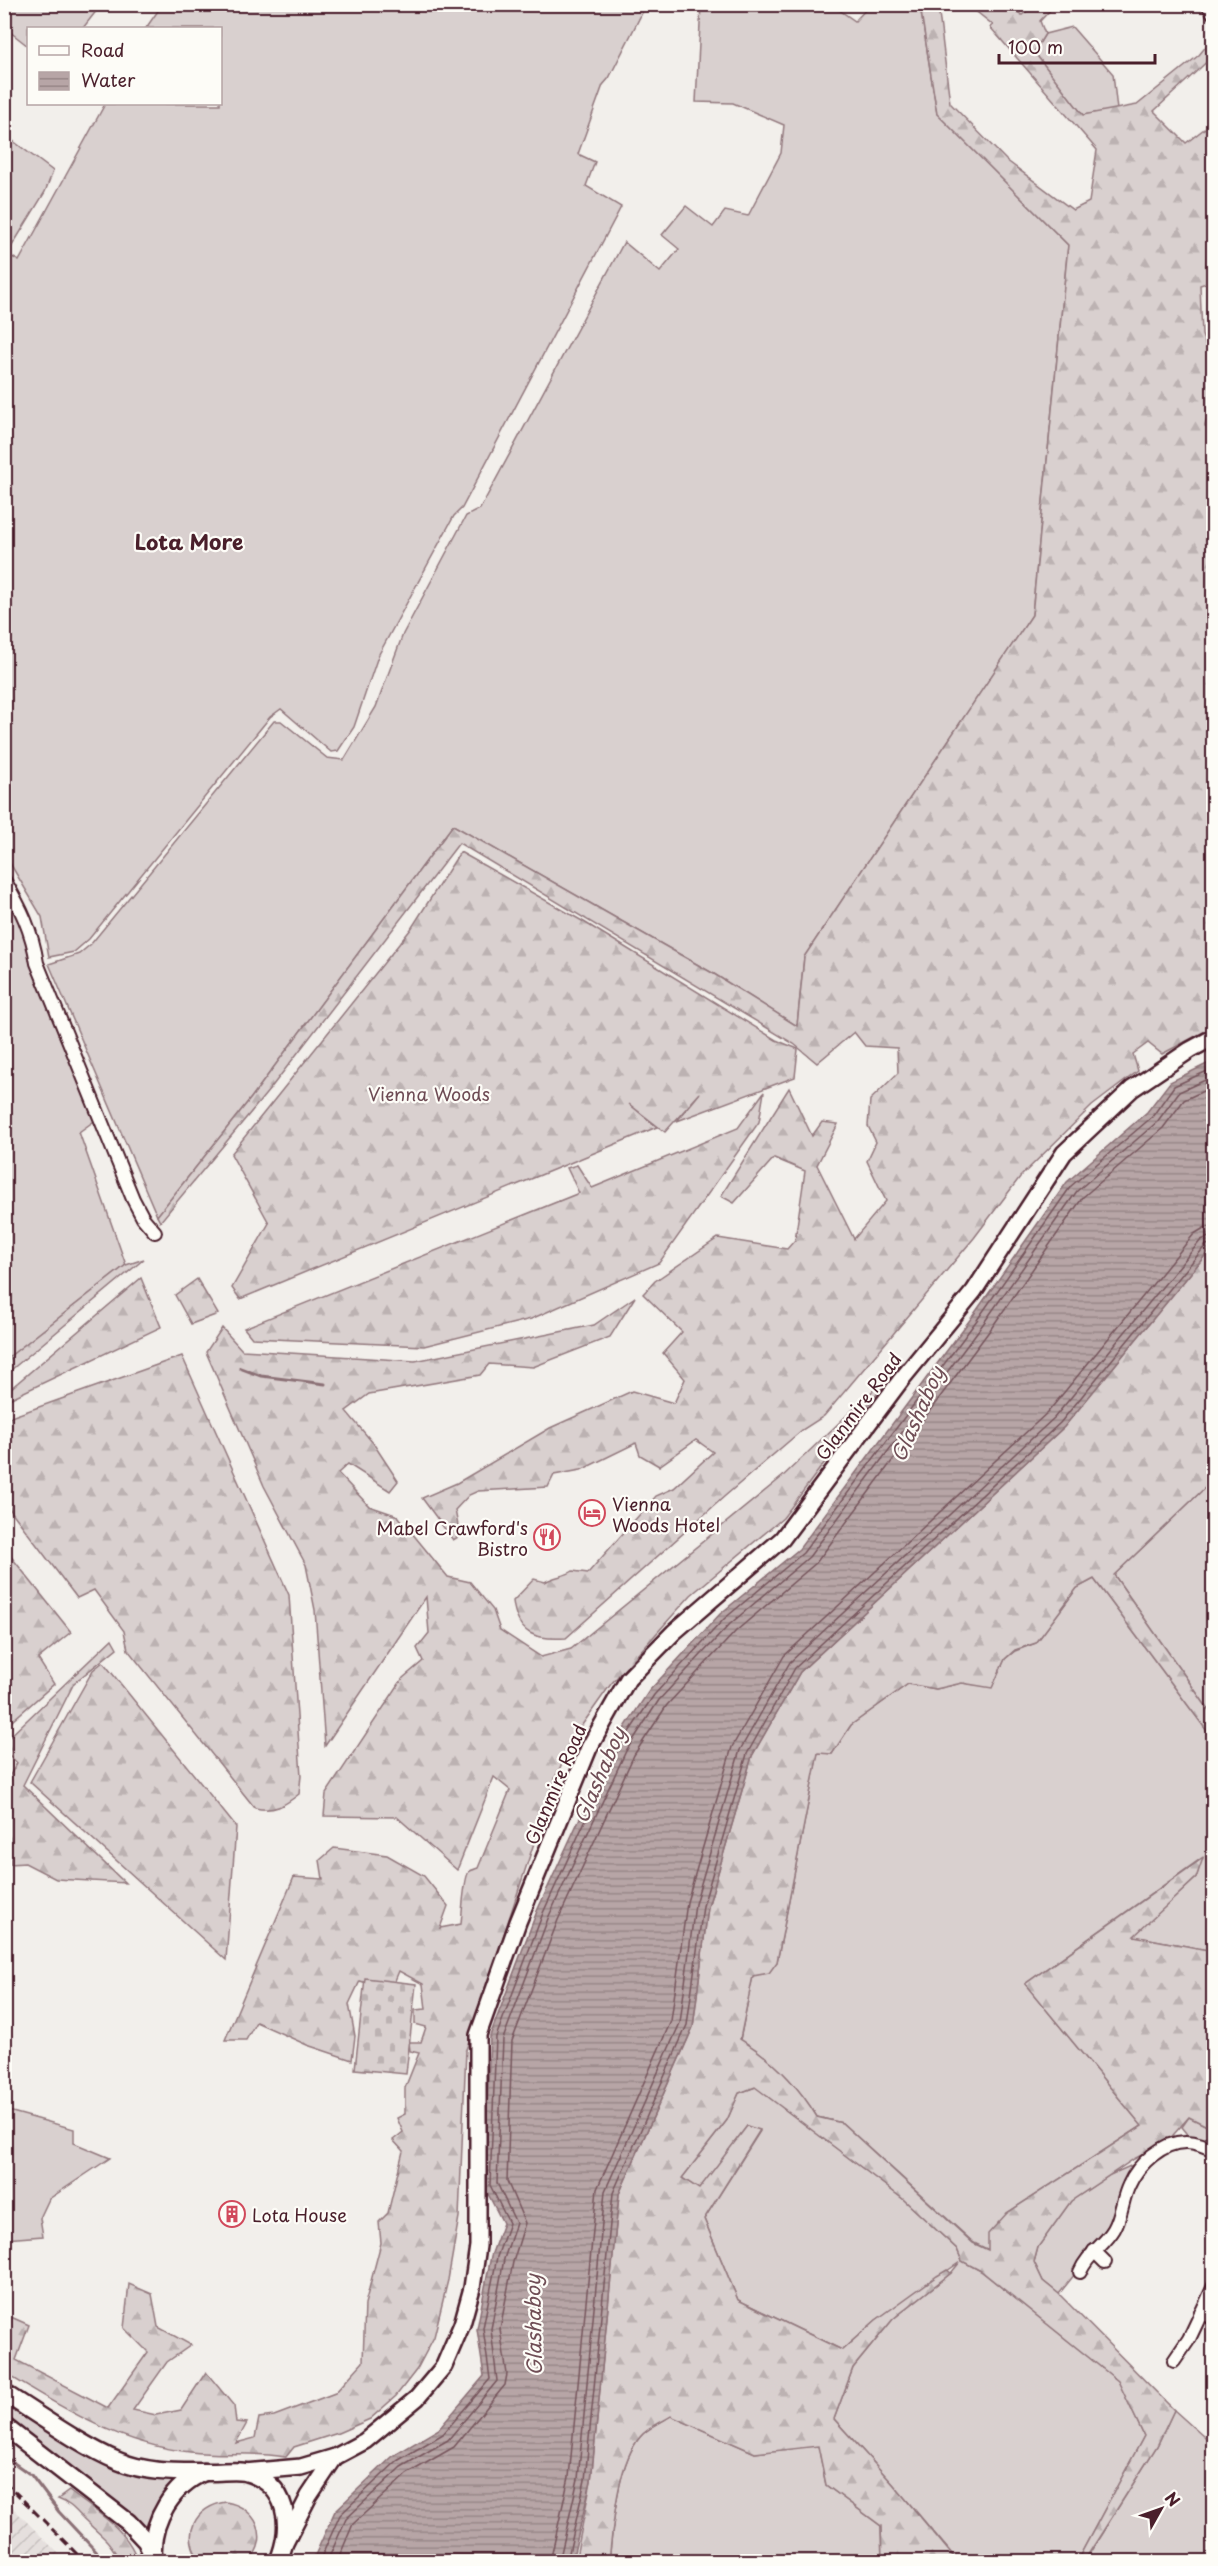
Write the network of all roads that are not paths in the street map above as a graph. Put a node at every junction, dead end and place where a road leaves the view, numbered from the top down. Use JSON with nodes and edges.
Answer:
{"nodes":[{"id":1,"x":1208,"y":4,"type":"edge"},
{"id":2,"x":1214,"y":14,"type":"edge"},
{"id":3,"x":4,"y":880,"type":"edge"},
{"id":4,"x":1214,"y":1037,"type":"edge"},
{"id":5,"x":155,"y":1232,"type":"dead end"},
{"id":6,"x":1214,"y":2150,"type":"edge"},
{"id":7,"x":1094,"y":2250,"type":"junction"},
{"id":8,"x":1105,"y":2262,"type":"dead end"},
{"id":9,"x":1080,"y":2272,"type":"dead end"},
{"id":10,"x":1214,"y":2286,"type":"edge"},
{"id":11,"x":1207,"y":2315,"type":"edge"},
{"id":12,"x":1174,"y":2361,"type":"dead end"},
{"id":13,"x":4,"y":2392,"type":"edge"},
{"id":14,"x":4,"y":2426,"type":"edge"},
{"id":15,"x":335,"y":2457,"type":"junction"},
{"id":16,"x":205,"y":2472,"type":"junction"},
{"id":17,"x":245,"y":2472,"type":"junction"},
{"id":18,"x":285,"y":2543,"type":"junction"},
{"id":19,"x":154,"y":2560,"type":"edge"},
{"id":20,"x":278,"y":2562,"type":"edge"}],
"edges":[{"from":1,"to":2,"type":"street"},
{"from":3,"to":5,"type":"street"},
{"from":4,"to":15,"type":"main road","name":"Glanmire Road"},
{"from":6,"to":7,"type":"street"},
{"from":7,"to":8,"type":"street"},
{"from":7,"to":9,"type":"street"},
{"from":10,"to":11,"type":"street"},
{"from":11,"to":12,"type":"street"},
{"from":13,"to":16,"type":"highway"},
{"from":14,"to":19,"type":"highway"},
{"from":15,"to":17,"type":"main road","name":"Glanmire Road"},
{"from":15,"to":18,"type":"main road"},
{"from":16,"to":17,"type":"highway"},
{"from":16,"to":19,"type":"highway"},
{"from":17,"to":18,"type":"highway"},
{"from":18,"to":20,"type":"highway"}]}
